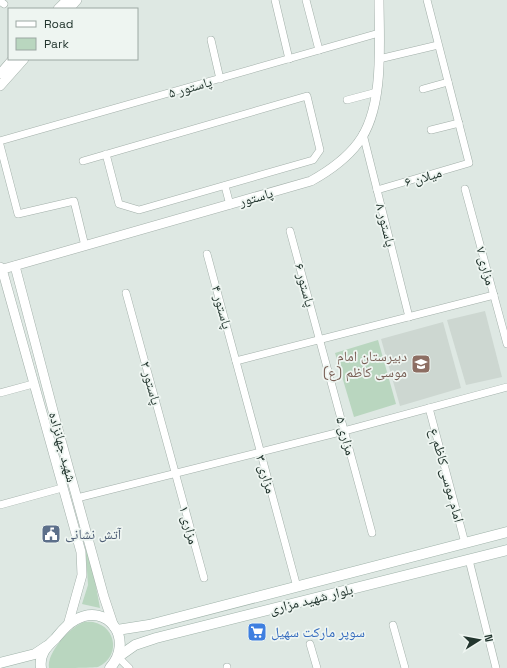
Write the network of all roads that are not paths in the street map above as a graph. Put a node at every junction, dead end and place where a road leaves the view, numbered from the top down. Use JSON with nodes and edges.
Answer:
{"nodes":[{"id":1,"x":67,"y":0,"type":"edge"},
{"id":2,"x":77,"y":0,"type":"edge"},
{"id":3,"x":275,"y":0,"type":"edge"},
{"id":4,"x":306,"y":0,"type":"edge"},
{"id":5,"x":378,"y":0,"type":"edge"},
{"id":6,"x":427,"y":0,"type":"edge"},
{"id":7,"x":59,"y":8,"type":"edge"},
{"id":8,"x":70,"y":8,"type":"edge"},
{"id":9,"x":379,"y":33,"type":"junction"},
{"id":10,"x":210,"y":40,"type":"dead end"},
{"id":11,"x":438,"y":45,"type":"junction"},
{"id":12,"x":320,"y":50,"type":"junction"},
{"id":13,"x":289,"y":59,"type":"junction"},
{"id":14,"x":379,"y":59,"type":"junction"},
{"id":15,"x":12,"y":60,"type":"edge"},
{"id":16,"x":23,"y":60,"type":"edge"},
{"id":17,"x":0,"y":74,"type":"edge"},
{"id":18,"x":220,"y":79,"type":"junction"},
{"id":19,"x":448,"y":82,"type":"junction"},
{"id":20,"x":0,"y":86,"type":"edge"},
{"id":21,"x":423,"y":88,"type":"dead end"},
{"id":22,"x":377,"y":92,"type":"junction"},
{"id":23,"x":347,"y":100,"type":"dead end"},
{"id":24,"x":458,"y":123,"type":"junction"},
{"id":25,"x":431,"y":130,"type":"dead end"},
{"id":26,"x":363,"y":134,"type":"junction"},
{"id":27,"x":0,"y":141,"type":"edge"},
{"id":28,"x":0,"y":145,"type":"edge"},
{"id":29,"x":106,"y":154,"type":"junction"},
{"id":30,"x":82,"y":161,"type":"dead end"},
{"id":31,"x":225,"y":186,"type":"junction"},
{"id":32,"x":465,"y":189,"type":"dead end"},
{"id":33,"x":377,"y":190,"type":"junction"},
{"id":34,"x":230,"y":205,"type":"junction"},
{"id":35,"x":290,"y":231,"type":"dead end"},
{"id":36,"x":85,"y":246,"type":"junction"},
{"id":37,"x":207,"y":254,"type":"dead end"},
{"id":38,"x":15,"y":266,"type":"junction"},
{"id":39,"x":1,"y":269,"type":"edge"},
{"id":40,"x":126,"y":293,"type":"dead end"},
{"id":41,"x":494,"y":295,"type":"junction"},
{"id":42,"x":409,"y":317,"type":"junction"},
{"id":43,"x":319,"y":339,"type":"junction"},
{"id":44,"x":507,"y":344,"type":"edge"},
{"id":45,"x":236,"y":361,"type":"junction"},
{"id":46,"x":33,"y":384,"type":"junction"},
{"id":47,"x":507,"y":387,"type":"edge"},
{"id":48,"x":0,"y":393,"type":"edge"},
{"id":49,"x":429,"y":408,"type":"junction"},
{"id":50,"x":344,"y":431,"type":"junction"},
{"id":51,"x":260,"y":453,"type":"junction"},
{"id":52,"x":175,"y":473,"type":"junction"},
{"id":53,"x":62,"y":488,"type":"junction"},
{"id":54,"x":77,"y":498,"type":"junction"},
{"id":55,"x":66,"y":501,"type":"junction"},
{"id":56,"x":0,"y":505,"type":"edge"},
{"id":57,"x":507,"y":532,"type":"edge"},
{"id":58,"x":372,"y":533,"type":"dead end"},
{"id":59,"x":465,"y":543,"type":"junction"},
{"id":60,"x":507,"y":550,"type":"edge"},
{"id":61,"x":469,"y":560,"type":"junction"},
{"id":62,"x":204,"y":578,"type":"dead end"},
{"id":63,"x":297,"y":587,"type":"junction"},
{"id":64,"x":68,"y":625,"type":"junction"},
{"id":65,"x":393,"y":625,"type":"dead end"},
{"id":66,"x":116,"y":628,"type":"junction"},
{"id":67,"x":310,"y":644,"type":"dead end"},
{"id":68,"x":48,"y":645,"type":"junction"},
{"id":69,"x":118,"y":657,"type":"junction"},
{"id":70,"x":0,"y":663,"type":"edge"},
{"id":71,"x":41,"y":668,"type":"edge"},
{"id":72,"x":110,"y":668,"type":"edge"},
{"id":73,"x":129,"y":668,"type":"edge"},
{"id":74,"x":317,"y":668,"type":"edge"},
{"id":75,"x":405,"y":668,"type":"edge"},
{"id":76,"x":496,"y":668,"type":"edge"}],
"edges":[{"from":1,"to":7,"type":"street"},
{"from":2,"to":8,"type":"street"},
{"from":3,"to":13,"type":"street"},
{"from":4,"to":12,"type":"street"},
{"from":5,"to":9,"type":"street","name":"پاستور"},
{"from":6,"to":11,"type":"street"},
{"from":9,"to":12,"type":"street","name":"پاستور ۵"},
{"from":9,"to":14,"type":"street","name":"پاستور"},
{"from":10,"to":18,"type":"street"},
{"from":11,"to":14,"type":"street"},
{"from":11,"to":19,"type":"street"},
{"from":12,"to":13,"type":"street","name":"پاستور ۵"},
{"from":13,"to":18,"type":"street","name":"پاستور ۵"},
{"from":14,"to":22,"type":"street","name":"پاستور"},
{"from":15,"to":17,"type":"street"},
{"from":16,"to":20,"type":"street"},
{"from":18,"to":27,"type":"street","name":"پاستور ۵"},
{"from":19,"to":21,"type":"street"},
{"from":19,"to":24,"type":"street"},
{"from":22,"to":23,"type":"street"},
{"from":22,"to":26,"type":"street","name":"پاستور"},
{"from":24,"to":25,"type":"street"},
{"from":24,"to":33,"type":"street","name":"میلان ۶"},
{"from":26,"to":33,"type":"street","name":"پاستور ۸"},
{"from":26,"to":34,"type":"street","name":"پاستور"},
{"from":28,"to":36,"type":"street"},
{"from":29,"to":30,"type":"street"},
{"from":29,"to":31,"type":"street"},
{"from":29,"to":31,"type":"street"},
{"from":31,"to":34,"type":"street"},
{"from":32,"to":41,"type":"street","name":"مزاری ۷"},
{"from":33,"to":42,"type":"street","name":"پاستور ۸"},
{"from":34,"to":36,"type":"street","name":"پاستور"},
{"from":35,"to":43,"type":"street","name":"پاستور ۶"},
{"from":36,"to":38,"type":"street","name":"پاستور"},
{"from":37,"to":45,"type":"street","name":"پاستور ۴"},
{"from":38,"to":39,"type":"street","name":"پاستور"},
{"from":38,"to":54,"type":"street","name":"شهید جهانزاده"},
{"from":39,"to":46,"type":"street","name":"شهید جهانزاده"},
{"from":40,"to":52,"type":"street","name":"پاستور ۲"},
{"from":41,"to":42,"type":"street"},
{"from":41,"to":44,"type":"street","name":"مزاری ۷"},
{"from":42,"to":43,"type":"street"},
{"from":43,"to":45,"type":"street"},
{"from":43,"to":50,"type":"street","name":"مزاری ۵"},
{"from":45,"to":51,"type":"street","name":"مزاری ۳"},
{"from":46,"to":48,"type":"street"},
{"from":46,"to":53,"type":"street","name":"شهید جهانزاده"},
{"from":47,"to":49,"type":"street"},
{"from":49,"to":50,"type":"street"},
{"from":49,"to":59,"type":"street","name":"امام موسی کاظم ع"},
{"from":50,"to":51,"type":"street"},
{"from":50,"to":58,"type":"street","name":"مزاری ۵"},
{"from":51,"to":52,"type":"street"},
{"from":51,"to":63,"type":"street","name":"مزاری ۳"},
{"from":52,"to":54,"type":"street"},
{"from":52,"to":62,"type":"street","name":"مزاری ۱"},
{"from":53,"to":55,"type":"street","name":"شهید جهانزاده"},
{"from":53,"to":56,"type":"street"},
{"from":54,"to":55,"type":"street"},
{"from":54,"to":66,"type":"street","name":"شهید جهانزاده"},
{"from":55,"to":64,"type":"street","name":"شهید جهانزاده"},
{"from":57,"to":59,"type":"main road","name":"بلوار شهید مزاری"},
{"from":59,"to":61,"type":"main road"},
{"from":59,"to":63,"type":"main road","name":"بلوار شهید مزاری"},
{"from":60,"to":61,"type":"main road","name":"بلوار شهید مزاری"},
{"from":61,"to":69,"type":"main road","name":"بلوار شهید مزاری"},
{"from":61,"to":76,"type":"street"},
{"from":63,"to":66,"type":"main road","name":"بلوار شهید مزاری"},
{"from":64,"to":66,"type":"main road"},
{"from":64,"to":68,"type":"main road"},
{"from":65,"to":75,"type":"street"},
{"from":66,"to":69,"type":"main road"},
{"from":67,"to":74,"type":"street"},
{"from":68,"to":70,"type":"main road"},
{"from":68,"to":71,"type":"main road"},
{"from":69,"to":72,"type":"main road","name":"بلوار شهید مزاری"},
{"from":69,"to":73,"type":"street"}]}
